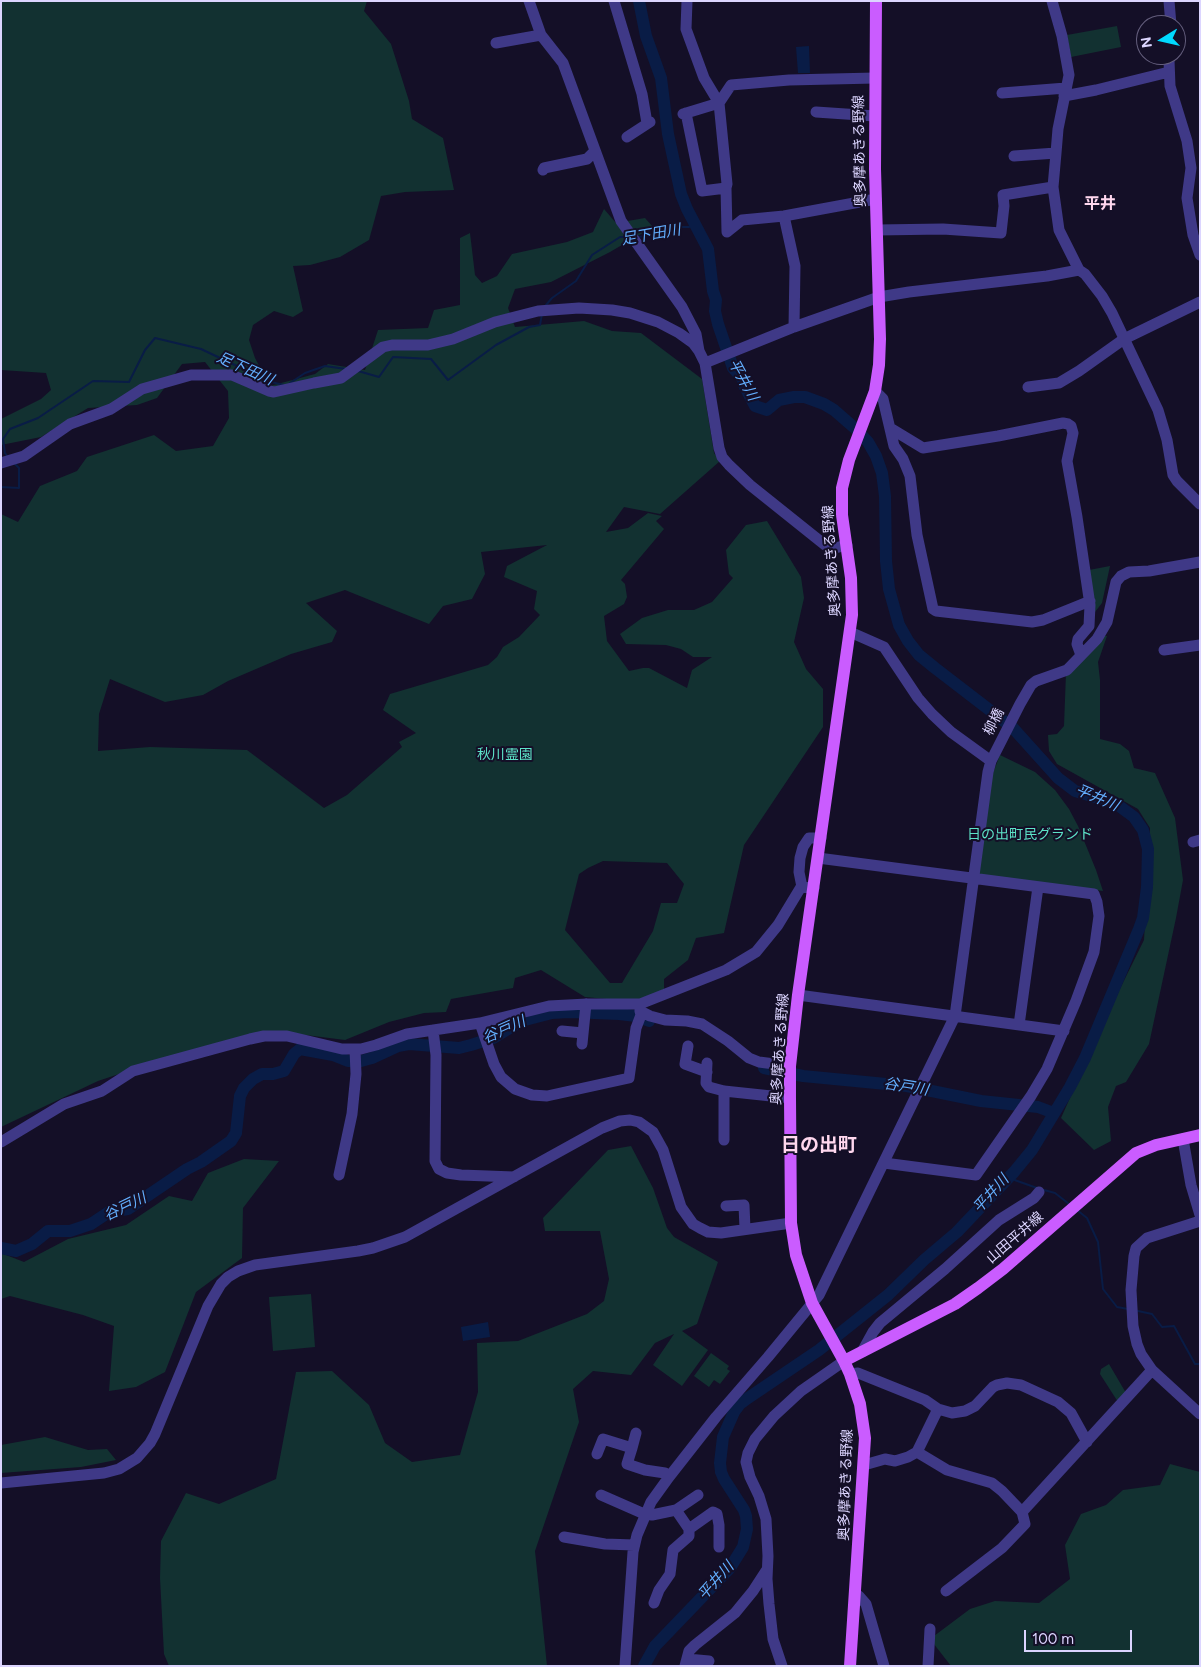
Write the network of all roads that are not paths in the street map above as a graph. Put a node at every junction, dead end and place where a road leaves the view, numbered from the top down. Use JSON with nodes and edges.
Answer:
{"nodes":[{"id":1,"x":529,"y":1,"type":"edge"},
{"id":2,"x":614,"y":1,"type":"edge"},
{"id":3,"x":687,"y":1,"type":"edge"},
{"id":4,"x":876,"y":1,"type":"edge"},
{"id":5,"x":1052,"y":1,"type":"edge"},
{"id":6,"x":1169,"y":1,"type":"edge"},
{"id":7,"x":1170,"y":15,"type":"edge"},
{"id":8,"x":541,"y":35,"type":"junction"},
{"id":9,"x":496,"y":43,"type":"dead end"},
{"id":10,"x":1169,"y":65,"type":"edge"},
{"id":11,"x":1169,"y":72,"type":"junction"},
{"id":12,"x":875,"y":78,"type":"junction"},
{"id":13,"x":1065,"y":92,"type":"junction"},
{"id":14,"x":1002,"y":93,"type":"dead end"},
{"id":15,"x":719,"y":103,"type":"junction"},
{"id":16,"x":816,"y":112,"type":"dead end"},
{"id":17,"x":875,"y":116,"type":"junction"},
{"id":18,"x":627,"y":137,"type":"dead end"},
{"id":19,"x":596,"y":151,"type":"junction"},
{"id":20,"x":1056,"y":153,"type":"junction"},
{"id":21,"x":1014,"y":156,"type":"dead end"},
{"id":22,"x":543,"y":170,"type":"dead end"},
{"id":23,"x":1054,"y":187,"type":"junction"},
{"id":24,"x":726,"y":188,"type":"junction"},
{"id":25,"x":876,"y":199,"type":"junction"},
{"id":26,"x":784,"y":216,"type":"junction"},
{"id":27,"x":876,"y":230,"type":"junction"},
{"id":28,"x":1200,"y":255,"type":"edge"},
{"id":29,"x":1079,"y":270,"type":"junction"},
{"id":30,"x":879,"y":297,"type":"junction"},
{"id":31,"x":1200,"y":302,"type":"edge"},
{"id":32,"x":794,"y":327,"type":"junction"},
{"id":33,"x":1124,"y":339,"type":"junction"},
{"id":34,"x":699,"y":350,"type":"junction"},
{"id":35,"x":710,"y":361,"type":"junction"},
{"id":36,"x":1028,"y":387,"type":"dead end"},
{"id":37,"x":875,"y":390,"type":"junction"},
{"id":38,"x":890,"y":428,"type":"junction"},
{"id":39,"x":1,"y":463,"type":"edge"},
{"id":40,"x":1200,"y":504,"type":"edge"},
{"id":41,"x":847,"y":546,"type":"junction"},
{"id":42,"x":1200,"y":562,"type":"edge"},
{"id":43,"x":1090,"y":601,"type":"junction"},
{"id":44,"x":850,"y":632,"type":"junction"},
{"id":45,"x":1200,"y":645,"type":"edge"},
{"id":46,"x":1164,"y":650,"type":"dead end"},
{"id":47,"x":1081,"y":655,"type":"junction"},
{"id":48,"x":993,"y":757,"type":"junction"},
{"id":49,"x":821,"y":838,"type":"junction"},
{"id":50,"x":818,"y":858,"type":"junction"},
{"id":51,"x":973,"y":878,"type":"junction"},
{"id":52,"x":1038,"y":887,"type":"junction"},
{"id":53,"x":808,"y":888,"type":"junction"},
{"id":54,"x":798,"y":995,"type":"junction"},
{"id":55,"x":640,"y":1008,"type":"junction"},
{"id":56,"x":586,"y":1010,"type":"junction"},
{"id":57,"x":955,"y":1016,"type":"junction"},
{"id":58,"x":480,"y":1023,"type":"junction"},
{"id":59,"x":1019,"y":1025,"type":"junction"},
{"id":60,"x":433,"y":1030,"type":"junction"},
{"id":61,"x":562,"y":1031,"type":"dead end"},
{"id":62,"x":1064,"y":1031,"type":"junction"},
{"id":63,"x":688,"y":1046,"type":"dead end"},
{"id":64,"x":355,"y":1058,"type":"junction"},
{"id":65,"x":790,"y":1066,"type":"junction"},
{"id":66,"x":724,"y":1091,"type":"junction"},
{"id":67,"x":102,"y":1092,"type":"junction"},
{"id":68,"x":790,"y":1098,"type":"junction"},
{"id":69,"x":94,"y":1101,"type":"dead end"},
{"id":70,"x":1200,"y":1135,"type":"edge"},
{"id":71,"x":1183,"y":1139,"type":"junction"},
{"id":72,"x":724,"y":1140,"type":"dead end"},
{"id":73,"x":1,"y":1142,"type":"edge"},
{"id":74,"x":884,"y":1162,"type":"junction"},
{"id":75,"x":339,"y":1175,"type":"dead end"},
{"id":76,"x":516,"y":1177,"type":"junction"},
{"id":77,"x":1038,"y":1194,"type":"dead end"},
{"id":78,"x":726,"y":1206,"type":"dead end"},
{"id":79,"x":1200,"y":1215,"type":"edge"},
{"id":80,"x":1200,"y":1221,"type":"edge"},
{"id":81,"x":791,"y":1222,"type":"junction"},
{"id":82,"x":745,"y":1229,"type":"junction"},
{"id":83,"x":812,"y":1303,"type":"junction"},
{"id":84,"x":862,"y":1352,"type":"junction"},
{"id":85,"x":843,"y":1358,"type":"junction"},
{"id":86,"x":1152,"y":1370,"type":"junction"},
{"id":87,"x":850,"y":1374,"type":"junction"},
{"id":88,"x":938,"y":1409,"type":"junction"},
{"id":89,"x":1200,"y":1414,"type":"edge"},
{"id":90,"x":636,"y":1433,"type":"dead end"},
{"id":91,"x":1087,"y":1442,"type":"junction"},
{"id":92,"x":632,"y":1448,"type":"junction"},
{"id":93,"x":917,"y":1452,"type":"junction"},
{"id":94,"x":597,"y":1454,"type":"dead end"},
{"id":95,"x":864,"y":1465,"type":"junction"},
{"id":96,"x":668,"y":1477,"type":"junction"},
{"id":97,"x":1,"y":1482,"type":"edge"},
{"id":98,"x":601,"y":1495,"type":"dead end"},
{"id":99,"x":698,"y":1495,"type":"dead end"},
{"id":100,"x":676,"y":1510,"type":"junction"},
{"id":101,"x":1022,"y":1512,"type":"junction"},
{"id":102,"x":646,"y":1513,"type":"junction"},
{"id":103,"x":689,"y":1529,"type":"junction"},
{"id":104,"x":564,"y":1537,"type":"dead end"},
{"id":105,"x":634,"y":1545,"type":"junction"},
{"id":106,"x":718,"y":1547,"type":"dead end"},
{"id":107,"x":766,"y":1571,"type":"junction"},
{"id":108,"x":946,"y":1591,"type":"dead end"},
{"id":109,"x":855,"y":1596,"type":"junction"},
{"id":110,"x":654,"y":1603,"type":"dead end"},
{"id":111,"x":930,"y":1629,"type":"dead end"},
{"id":112,"x":709,"y":1661,"type":"dead end"},
{"id":113,"x":686,"y":1662,"type":"edge"},
{"id":114,"x":625,"y":1666,"type":"edge"},
{"id":115,"x":782,"y":1666,"type":"edge"},
{"id":116,"x":850,"y":1666,"type":"edge"},
{"id":117,"x":884,"y":1666,"type":"edge"},
{"id":118,"x":928,"y":1666,"type":"edge"}],
"edges":[{"from":1,"to":8,"type":"street"},
{"from":2,"to":18,"type":"street"},
{"from":3,"to":15,"type":"street"},
{"from":4,"to":12,"type":"main road","name":"奥多摩あきる野線"},
{"from":5,"to":13,"type":"street"},
{"from":6,"to":7,"type":"street"},
{"from":8,"to":9,"type":"street"},
{"from":8,"to":19,"type":"street"},
{"from":10,"to":11,"type":"street"},
{"from":11,"to":13,"type":"street"},
{"from":11,"to":28,"type":"street"},
{"from":12,"to":15,"type":"street"},
{"from":12,"to":17,"type":"main road","name":"奥多摩あきる野線"},
{"from":13,"to":14,"type":"street"},
{"from":13,"to":20,"type":"street"},
{"from":15,"to":24,"type":"street"},
{"from":15,"to":24,"type":"street"},
{"from":16,"to":17,"type":"street"},
{"from":17,"to":25,"type":"main road","name":"奥多摩あきる野線"},
{"from":19,"to":22,"type":"street"},
{"from":19,"to":34,"type":"street"},
{"from":20,"to":21,"type":"street"},
{"from":20,"to":23,"type":"street"},
{"from":23,"to":27,"type":"street"},
{"from":23,"to":29,"type":"street"},
{"from":24,"to":26,"type":"street"},
{"from":25,"to":26,"type":"street"},
{"from":25,"to":27,"type":"main road","name":"奥多摩あきる野線"},
{"from":26,"to":32,"type":"street"},
{"from":27,"to":30,"type":"main road","name":"奥多摩あきる野線"},
{"from":29,"to":30,"type":"street"},
{"from":29,"to":33,"type":"street"},
{"from":30,"to":32,"type":"street"},
{"from":30,"to":37,"type":"main road","name":"奥多摩あきる野線"},
{"from":31,"to":33,"type":"street"},
{"from":32,"to":35,"type":"street"},
{"from":33,"to":36,"type":"street"},
{"from":33,"to":40,"type":"street"},
{"from":34,"to":35,"type":"street"},
{"from":34,"to":39,"type":"street"},
{"from":35,"to":41,"type":"street"},
{"from":37,"to":38,"type":"street"},
{"from":37,"to":41,"type":"main road","name":"奥多摩あきる野線"},
{"from":38,"to":43,"type":"street"},
{"from":38,"to":43,"type":"street"},
{"from":41,"to":44,"type":"main road","name":"奥多摩あきる野線"},
{"from":42,"to":47,"type":"street","name":"柳橋"},
{"from":43,"to":47,"type":"street"},
{"from":44,"to":48,"type":"street"},
{"from":44,"to":49,"type":"main road","name":"奥多摩あきる野線"},
{"from":45,"to":46,"type":"street"},
{"from":47,"to":48,"type":"street","name":"柳橋"},
{"from":48,"to":51,"type":"street","name":"柳橋"},
{"from":49,"to":50,"type":"main road","name":"奥多摩あきる野線"},
{"from":49,"to":53,"type":"street"},
{"from":50,"to":51,"type":"street"},
{"from":50,"to":53,"type":"main road","name":"奥多摩あきる野線"},
{"from":51,"to":52,"type":"street"},
{"from":51,"to":57,"type":"street","name":"柳橋"},
{"from":52,"to":59,"type":"street"},
{"from":52,"to":62,"type":"street"},
{"from":53,"to":54,"type":"main road","name":"奥多摩あきる野線"},
{"from":53,"to":55,"type":"street"},
{"from":54,"to":57,"type":"street"},
{"from":54,"to":65,"type":"main road","name":"奥多摩あきる野線"},
{"from":55,"to":56,"type":"street"},
{"from":55,"to":58,"type":"street"},
{"from":55,"to":65,"type":"street"},
{"from":56,"to":58,"type":"street"},
{"from":56,"to":61,"type":"street"},
{"from":57,"to":59,"type":"street"},
{"from":57,"to":74,"type":"street","name":"柳橋"},
{"from":58,"to":60,"type":"street"},
{"from":59,"to":62,"type":"street"},
{"from":60,"to":64,"type":"street"},
{"from":60,"to":76,"type":"street"},
{"from":62,"to":74,"type":"street"},
{"from":63,"to":66,"type":"street"},
{"from":64,"to":67,"type":"street"},
{"from":64,"to":75,"type":"street"},
{"from":65,"to":68,"type":"main road","name":"奥多摩あきる野線"},
{"from":66,"to":68,"type":"street"},
{"from":66,"to":72,"type":"street"},
{"from":67,"to":69,"type":"street"},
{"from":67,"to":73,"type":"street"},
{"from":68,"to":81,"type":"main road","name":"奥多摩あきる野線"},
{"from":70,"to":71,"type":"main road","name":"山田平井線"},
{"from":71,"to":79,"type":"street"},
{"from":71,"to":84,"type":"main road","name":"山田平井線"},
{"from":74,"to":83,"type":"street","name":"柳橋"},
{"from":76,"to":82,"type":"street"},
{"from":76,"to":97,"type":"street"},
{"from":77,"to":84,"type":"street"},
{"from":78,"to":82,"type":"street"},
{"from":80,"to":86,"type":"street"},
{"from":81,"to":82,"type":"street"},
{"from":81,"to":83,"type":"main road","name":"奥多摩あきる野線"},
{"from":83,"to":85,"type":"main road","name":"奥多摩あきる野線"},
{"from":83,"to":96,"type":"street","name":"柳橋"},
{"from":84,"to":85,"type":"main road","name":"山田平井線"},
{"from":85,"to":87,"type":"main road","name":"奥多摩あきる野線"},
{"from":85,"to":107,"type":"street"},
{"from":86,"to":89,"type":"street"},
{"from":86,"to":91,"type":"street"},
{"from":87,"to":88,"type":"street"},
{"from":87,"to":95,"type":"main road","name":"奥多摩あきる野線"},
{"from":88,"to":91,"type":"street"},
{"from":88,"to":93,"type":"street"},
{"from":90,"to":92,"type":"street"},
{"from":91,"to":101,"type":"street"},
{"from":92,"to":94,"type":"street"},
{"from":92,"to":96,"type":"street"},
{"from":93,"to":95,"type":"street"},
{"from":93,"to":101,"type":"street"},
{"from":95,"to":109,"type":"main road","name":"奥多摩あきる野線"},
{"from":96,"to":102,"type":"street","name":"柳橋"},
{"from":98,"to":102,"type":"street"},
{"from":99,"to":100,"type":"street"},
{"from":100,"to":102,"type":"street"},
{"from":100,"to":103,"type":"street"},
{"from":101,"to":108,"type":"street"},
{"from":102,"to":105,"type":"street","name":"柳橋"},
{"from":103,"to":106,"type":"street"},
{"from":103,"to":110,"type":"street"},
{"from":104,"to":105,"type":"street"},
{"from":105,"to":114,"type":"street","name":"柳橋"},
{"from":107,"to":113,"type":"street"},
{"from":107,"to":115,"type":"street"},
{"from":109,"to":116,"type":"main road","name":"奥多摩あきる野線"},
{"from":109,"to":117,"type":"street"},
{"from":111,"to":118,"type":"street"},
{"from":112,"to":113,"type":"street"}]}
